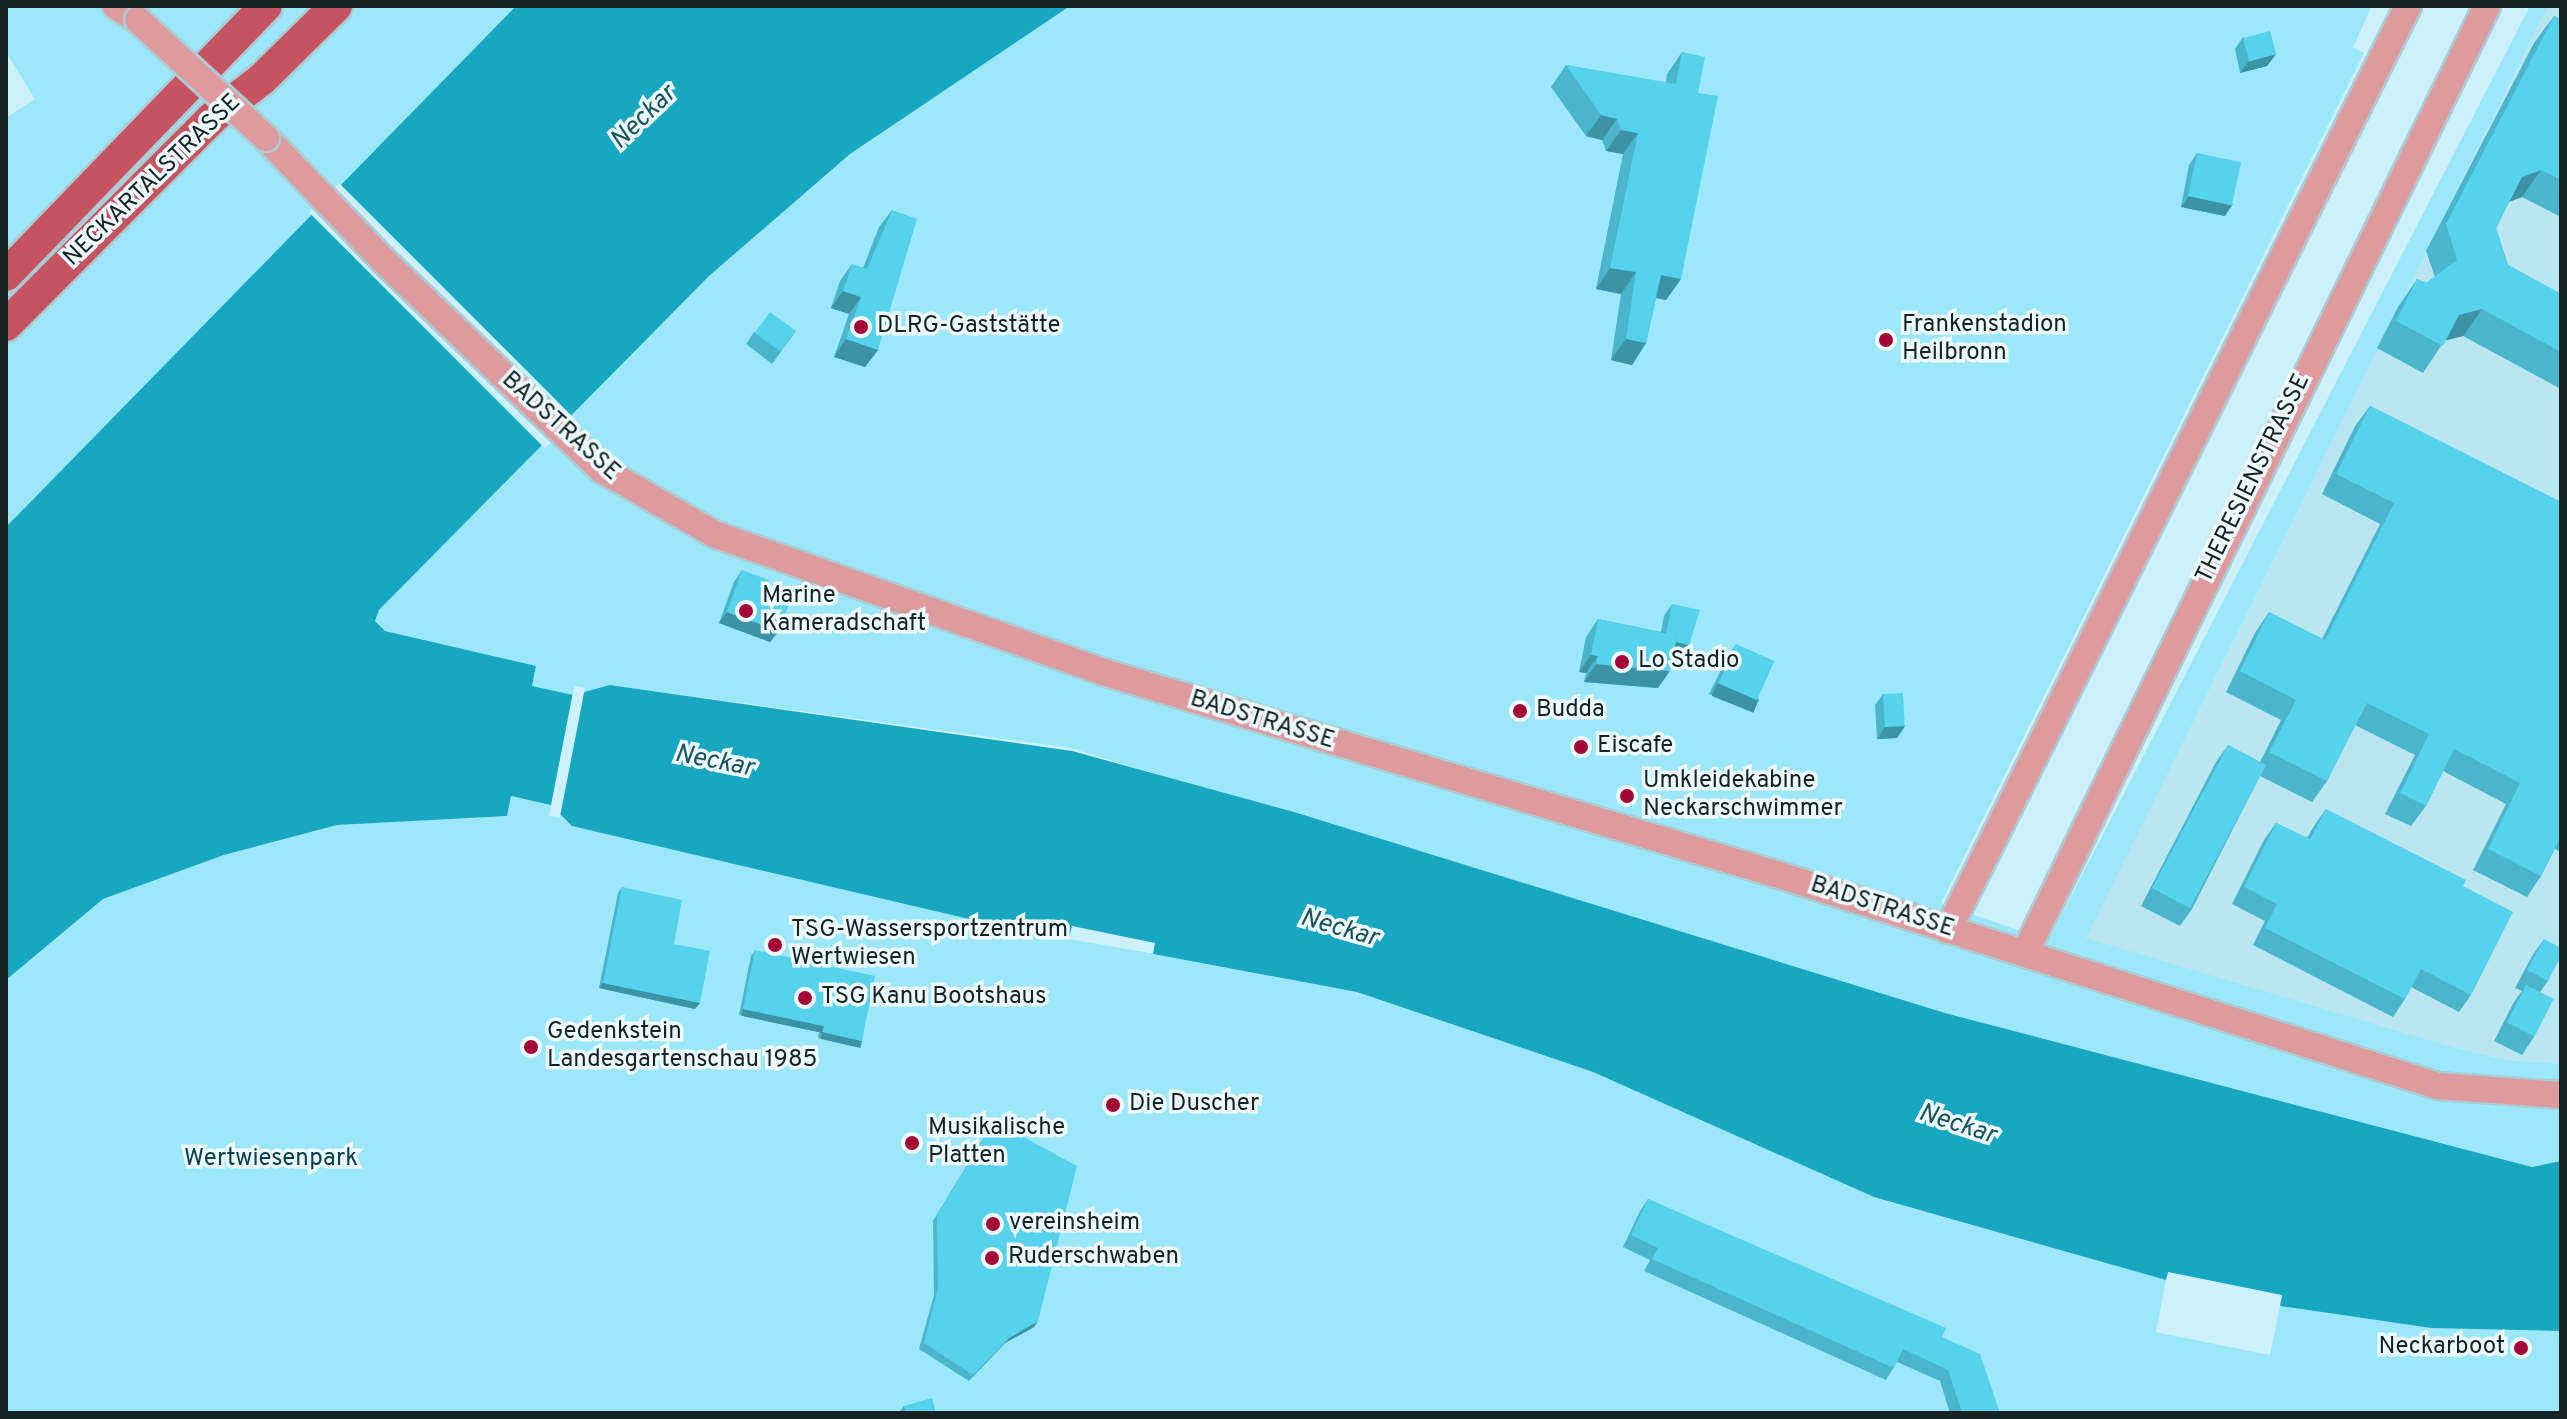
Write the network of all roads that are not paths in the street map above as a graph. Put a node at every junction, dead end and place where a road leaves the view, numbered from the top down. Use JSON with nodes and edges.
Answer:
{"nodes":[{"id":1,"x":266,"y":6,"type":"edge"},
{"id":2,"x":336,"y":6,"type":"edge"},
{"id":3,"x":2408,"y":6,"type":"edge"},
{"id":4,"x":2487,"y":6,"type":"edge"},
{"id":5,"x":127,"y":13,"type":"edge"},
{"id":6,"x":6,"y":275,"type":"edge"},
{"id":7,"x":6,"y":325,"type":"edge"},
{"id":8,"x":1948,"y":930,"type":"junction"},
{"id":9,"x":2025,"y":953,"type":"junction"},
{"id":10,"x":2561,"y":1095,"type":"edge"}],
"edges":[{"from":1,"to":6,"type":"main road","name":"NECKARTALSTRASSE"},
{"from":2,"to":7,"type":"main road","name":"NECKARTALSTRASSE"},
{"from":3,"to":8,"type":"street"},
{"from":4,"to":9,"type":"street","name":"THERESIENSTRASSE"},
{"from":5,"to":8,"type":"street","name":"BADSTRASSE","bridge":true},
{"from":8,"to":9,"type":"street","name":"BADSTRASSE"},
{"from":9,"to":10,"type":"street","name":"BADSTRASSE"}]}
